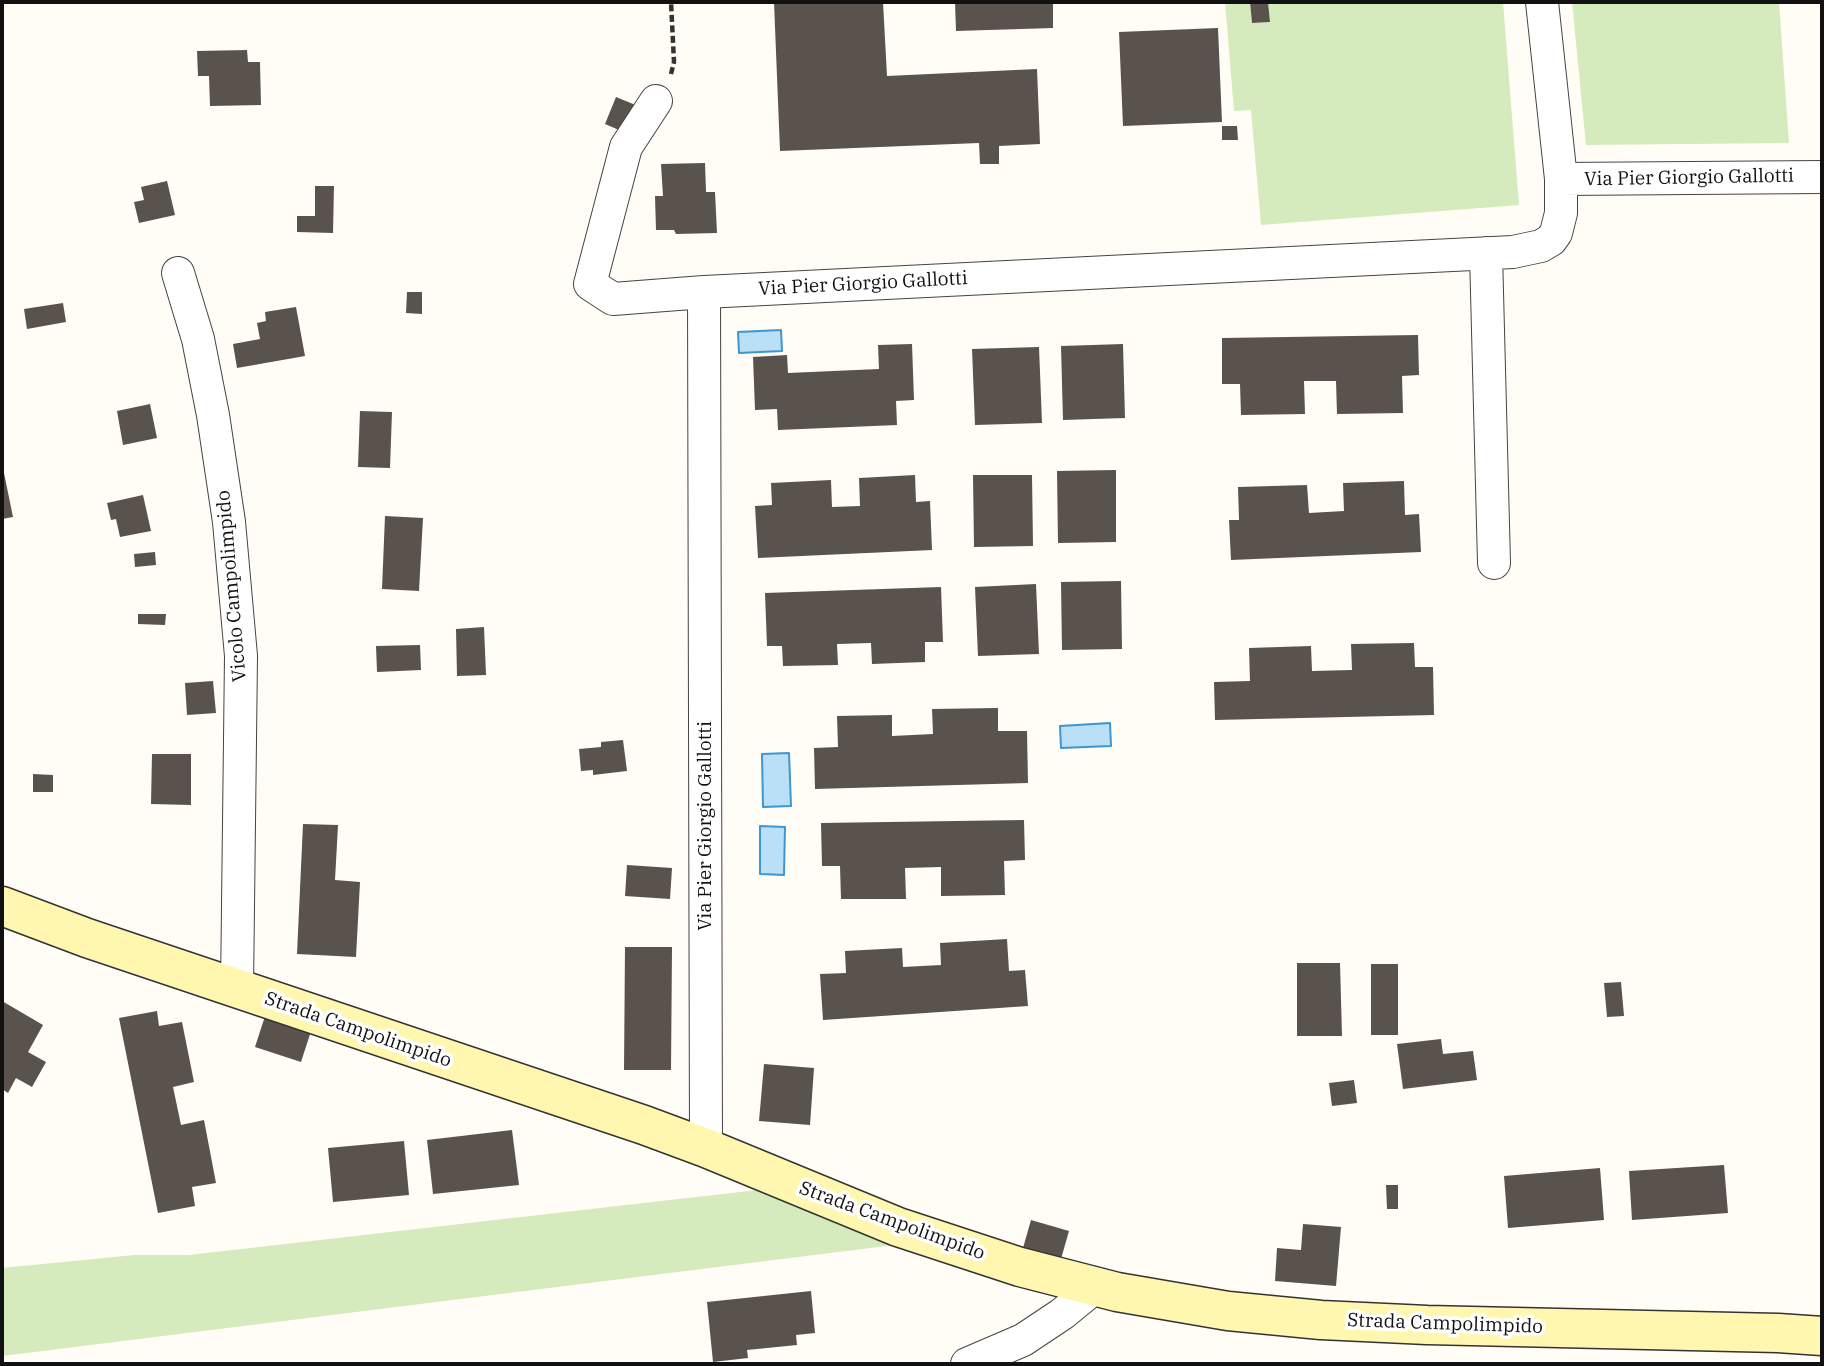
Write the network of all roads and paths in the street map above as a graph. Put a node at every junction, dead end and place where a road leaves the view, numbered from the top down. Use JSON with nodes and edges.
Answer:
{"nodes":[{"id":1,"x":671,"y":2,"type":"edge"},
{"id":2,"x":1542,"y":2,"type":"edge"},
{"id":3,"x":656,"y":101,"type":"joint"},
{"id":4,"x":1822,"y":177,"type":"edge"},
{"id":5,"x":1561,"y":179,"type":"junction"},
{"id":6,"x":1486,"y":253,"type":"junction"},
{"id":7,"x":178,"y":273,"type":"dead end"},
{"id":8,"x":704,"y":292,"type":"junction"},
{"id":9,"x":1494,"y":563,"type":"dead end"},
{"id":10,"x":2,"y":906,"type":"edge"},
{"id":11,"x":237,"y":989,"type":"junction"},
{"id":12,"x":706,"y":1148,"type":"junction"},
{"id":13,"x":1095,"y":1287,"type":"junction"},
{"id":14,"x":1822,"y":1336,"type":"edge"},
{"id":15,"x":967,"y":1364,"type":"edge"}],
"edges":[{"from":1,"to":3,"type":"path"},
{"from":2,"to":5,"type":"street"},
{"from":3,"to":8,"type":"street"},
{"from":4,"to":5,"type":"street","name":"Via Pier Giorgio Gallotti"},
{"from":5,"to":6,"type":"street","name":"Via Pier Giorgio Gallotti"},
{"from":6,"to":8,"type":"street","name":"Via Pier Giorgio Gallotti"},
{"from":6,"to":9,"type":"street"},
{"from":7,"to":11,"type":"street","name":"Vicolo Campolimpido"},
{"from":8,"to":12,"type":"street","name":"Via Pier Giorgio Gallotti"},
{"from":10,"to":11,"type":"street","name":"Strada Campolimpido"},
{"from":11,"to":12,"type":"street","name":"Strada Campolimpido"},
{"from":12,"to":13,"type":"street","name":"Strada Campolimpido"},
{"from":13,"to":14,"type":"street","name":"Strada Campolimpido"},
{"from":13,"to":15,"type":"street"}]}
